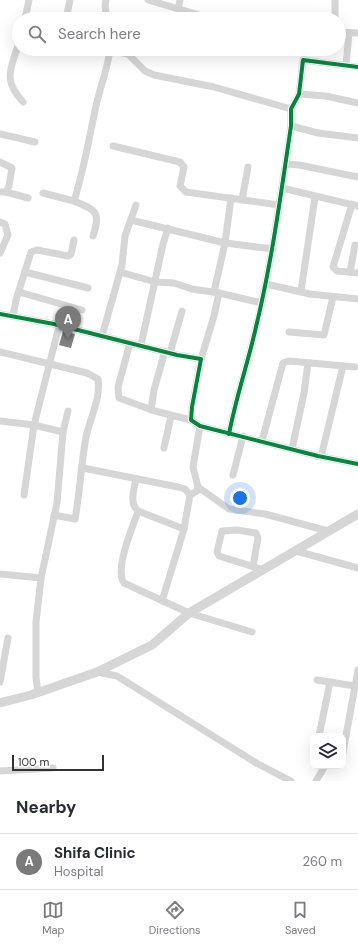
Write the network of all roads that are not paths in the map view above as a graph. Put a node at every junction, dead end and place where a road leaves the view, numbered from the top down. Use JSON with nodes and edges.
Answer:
{"nodes":[{"id":1,"x":29,"y":0,"type":"edge"},
{"id":2,"x":70,"y":0,"type":"edge"},
{"id":3,"x":106,"y":0,"type":"edge"},
{"id":4,"x":148,"y":0,"type":"edge"},
{"id":5,"x":180,"y":0,"type":"edge"},
{"id":6,"x":335,"y":0,"type":"edge"},
{"id":7,"x":178,"y":8,"type":"junction"},
{"id":8,"x":26,"y":12,"type":"edge"},
{"id":9,"x":67,"y":12,"type":"edge"},
{"id":10,"x":106,"y":12,"type":"edge"},
{"id":11,"x":190,"y":12,"type":"edge"},
{"id":12,"x":335,"y":12,"type":"edge"},
{"id":13,"x":346,"y":33,"type":"edge"},
{"id":14,"x":349,"y":33,"type":"junction"},
{"id":15,"x":358,"y":33,"type":"edge"},
{"id":16,"x":14,"y":56,"type":"edge"},
{"id":17,"x":109,"y":56,"type":"edge"},
{"id":18,"x":130,"y":56,"type":"edge"},
{"id":19,"x":346,"y":65,"type":"junction"},
{"id":20,"x":358,"y":67,"type":"edge"},
{"id":21,"x":299,"y":94,"type":"junction"},
{"id":22,"x":23,"y":102,"type":"dead end"},
{"id":23,"x":358,"y":103,"type":"edge"},
{"id":24,"x":292,"y":108,"type":"junction"},
{"id":25,"x":291,"y":126,"type":"junction"},
{"id":26,"x":0,"y":134,"type":"edge"},
{"id":27,"x":358,"y":138,"type":"edge"},
{"id":28,"x":35,"y":142,"type":"dead end"},
{"id":29,"x":113,"y":146,"type":"dead end"},
{"id":30,"x":0,"y":162,"type":"edge"},
{"id":31,"x":286,"y":164,"type":"junction"},
{"id":32,"x":248,"y":167,"type":"dead end"},
{"id":33,"x":358,"y":177,"type":"edge"},
{"id":34,"x":282,"y":188,"type":"junction"},
{"id":35,"x":3,"y":192,"type":"edge"},
{"id":36,"x":43,"y":193,"type":"dead end"},
{"id":37,"x":315,"y":197,"type":"junction"},
{"id":38,"x":28,"y":198,"type":"dead end"},
{"id":39,"x":231,"y":198,"type":"junction"},
{"id":40,"x":242,"y":200,"type":"junction"},
{"id":41,"x":74,"y":201,"type":"junction"},
{"id":42,"x":136,"y":205,"type":"dead end"},
{"id":43,"x":279,"y":205,"type":"junction"},
{"id":44,"x":355,"y":205,"type":"edge"},
{"id":45,"x":131,"y":220,"type":"junction"},
{"id":46,"x":0,"y":222,"type":"edge"},
{"id":47,"x":168,"y":228,"type":"junction"},
{"id":48,"x":92,"y":236,"type":"dead end"},
{"id":49,"x":74,"y":240,"type":"dead end"},
{"id":50,"x":224,"y":242,"type":"junction"},
{"id":51,"x":341,"y":242,"type":"junction"},
{"id":52,"x":356,"y":245,"type":"edge"},
{"id":53,"x":273,"y":249,"type":"junction"},
{"id":54,"x":0,"y":253,"type":"edge"},
{"id":55,"x":25,"y":272,"type":"junction"},
{"id":56,"x":120,"y":272,"type":"junction"},
{"id":57,"x":350,"y":272,"type":"junction"},
{"id":58,"x":358,"y":273,"type":"edge"},
{"id":59,"x":155,"y":282,"type":"junction"},
{"id":60,"x":266,"y":284,"type":"junction"},
{"id":61,"x":88,"y":288,"type":"dead end"},
{"id":62,"x":301,"y":291,"type":"junction"},
{"id":63,"x":19,"y":292,"type":"junction"},
{"id":64,"x":216,"y":293,"type":"junction"},
{"id":65,"x":333,"y":297,"type":"junction"},
{"id":66,"x":358,"y":299,"type":"edge"},
{"id":67,"x":262,"y":303,"type":"junction"},
{"id":68,"x":82,"y":310,"type":"dead end"},
{"id":69,"x":182,"y":311,"type":"dead end"},
{"id":70,"x":0,"y":314,"type":"edge"},
{"id":71,"x":13,"y":316,"type":"junction"},
{"id":72,"x":59,"y":326,"type":"junction"},
{"id":73,"x":288,"y":332,"type":"dead end"},
{"id":74,"x":102,"y":336,"type":"junction"},
{"id":75,"x":130,"y":343,"type":"junction"},
{"id":76,"x":140,"y":345,"type":"junction"},
{"id":77,"x":0,"y":352,"type":"edge"},
{"id":78,"x":168,"y":352,"type":"junction"},
{"id":79,"x":201,"y":358,"type":"junction"},
{"id":80,"x":50,"y":363,"type":"junction"},
{"id":81,"x":308,"y":363,"type":"junction"},
{"id":82,"x":343,"y":366,"type":"junction"},
{"id":83,"x":355,"y":367,"type":"dead end"},
{"id":84,"x":151,"y":410,"type":"junction"},
{"id":85,"x":68,"y":411,"type":"dead end"},
{"id":86,"x":171,"y":416,"type":"junction"},
{"id":87,"x":191,"y":420,"type":"junction"},
{"id":88,"x":0,"y":421,"type":"edge"},
{"id":89,"x":34,"y":425,"type":"junction"},
{"id":90,"x":200,"y":426,"type":"junction"},
{"id":91,"x":63,"y":432,"type":"junction"},
{"id":92,"x":229,"y":434,"type":"junction"},
{"id":93,"x":243,"y":436,"type":"junction"},
{"id":94,"x":262,"y":441,"type":"junction"},
{"id":95,"x":164,"y":448,"type":"dead end"},
{"id":96,"x":292,"y":449,"type":"junction"},
{"id":97,"x":321,"y":457,"type":"junction"},
{"id":98,"x":358,"y":464,"type":"edge"},
{"id":99,"x":83,"y":468,"type":"junction"},
{"id":100,"x":233,"y":475,"type":"dead end"},
{"id":101,"x":136,"y":479,"type":"junction"},
{"id":102,"x":198,"y":488,"type":"junction"},
{"id":103,"x":24,"y":495,"type":"dead end"},
{"id":104,"x":190,"y":496,"type":"junction"},
{"id":105,"x":138,"y":511,"type":"junction"},
{"id":106,"x":358,"y":514,"type":"edge"},
{"id":107,"x":54,"y":515,"type":"junction"},
{"id":108,"x":184,"y":529,"type":"junction"},
{"id":109,"x":328,"y":531,"type":"junction"},
{"id":110,"x":296,"y":551,"type":"junction"},
{"id":111,"x":253,"y":566,"type":"junction"},
{"id":112,"x":358,"y":568,"type":"edge"},
{"id":113,"x":264,"y":570,"type":"junction"},
{"id":114,"x":0,"y":574,"type":"edge"},
{"id":115,"x":41,"y":578,"type":"junction"},
{"id":116,"x":162,"y":601,"type":"junction"},
{"id":117,"x":189,"y":613,"type":"junction"},
{"id":118,"x":252,"y":632,"type":"dead end"},
{"id":119,"x":8,"y":638,"type":"dead end"},
{"id":120,"x":358,"y":670,"type":"edge"},
{"id":121,"x":97,"y":672,"type":"junction"},
{"id":122,"x":317,"y":680,"type":"dead end"},
{"id":123,"x":0,"y":682,"type":"edge"},
{"id":124,"x":330,"y":682,"type":"junction"},
{"id":125,"x":355,"y":686,"type":"junction"},
{"id":126,"x":38,"y":692,"type":"junction"},
{"id":127,"x":0,"y":703,"type":"edge"},
{"id":128,"x":319,"y":733,"type":"edge"},
{"id":129,"x":346,"y":736,"type":"edge"},
{"id":130,"x":53,"y":768,"type":"dead end"},
{"id":131,"x":323,"y":769,"type":"edge"},
{"id":132,"x":0,"y":771,"type":"edge"},
{"id":133,"x":292,"y":781,"type":"edge"},
{"id":134,"x":316,"y":781,"type":"edge"}],
"edges":[{"from":1,"to":8,"type":"street"},
{"from":2,"to":9,"type":"street"},
{"from":3,"to":10,"type":"street"},
{"from":4,"to":7,"type":"street"},
{"from":5,"to":7,"type":"street"},
{"from":6,"to":12,"type":"street"},
{"from":7,"to":11,"type":"street"},
{"from":13,"to":14,"type":"street"},
{"from":14,"to":15,"type":"street"},
{"from":14,"to":19,"type":"street"},
{"from":16,"to":22,"type":"street"},
{"from":17,"to":41,"type":"street"},
{"from":18,"to":24,"type":"street"},
{"from":19,"to":20,"type":"street"},
{"from":19,"to":21,"type":"street"},
{"from":21,"to":23,"type":"street"},
{"from":21,"to":24,"type":"street"},
{"from":24,"to":25,"type":"street"},
{"from":25,"to":27,"type":"street"},
{"from":25,"to":31,"type":"street"},
{"from":26,"to":28,"type":"street"},
{"from":29,"to":39,"type":"street"},
{"from":30,"to":35,"type":"street"},
{"from":31,"to":33,"type":"street"},
{"from":31,"to":34,"type":"street"},
{"from":32,"to":40,"type":"street"},
{"from":34,"to":37,"type":"street"},
{"from":34,"to":43,"type":"street"},
{"from":35,"to":38,"type":"street"},
{"from":36,"to":41,"type":"street"},
{"from":37,"to":44,"type":"street"},
{"from":37,"to":62,"type":"street"},
{"from":39,"to":40,"type":"street"},
{"from":39,"to":50,"type":"street"},
{"from":40,"to":43,"type":"street"},
{"from":41,"to":48,"type":"street"},
{"from":42,"to":45,"type":"street"},
{"from":43,"to":53,"type":"street"},
{"from":44,"to":51,"type":"street"},
{"from":45,"to":47,"type":"street"},
{"from":45,"to":56,"type":"street"},
{"from":46,"to":54,"type":"street"},
{"from":47,"to":50,"type":"street"},
{"from":47,"to":59,"type":"street"},
{"from":49,"to":55,"type":"street"},
{"from":50,"to":53,"type":"street"},
{"from":50,"to":64,"type":"street"},
{"from":51,"to":52,"type":"street"},
{"from":51,"to":57,"type":"street"},
{"from":52,"to":57,"type":"street"},
{"from":53,"to":60,"type":"street"},
{"from":55,"to":61,"type":"street"},
{"from":55,"to":63,"type":"street"},
{"from":56,"to":59,"type":"street"},
{"from":56,"to":74,"type":"street"},
{"from":57,"to":58,"type":"street"},
{"from":59,"to":64,"type":"street"},
{"from":59,"to":76,"type":"street"},
{"from":60,"to":62,"type":"street"},
{"from":60,"to":67,"type":"street"},
{"from":62,"to":65,"type":"street"},
{"from":63,"to":68,"type":"street"},
{"from":63,"to":71,"type":"street"},
{"from":64,"to":67,"type":"street"},
{"from":64,"to":79,"type":"street"},
{"from":65,"to":66,"type":"street"},
{"from":65,"to":73,"type":"street"},
{"from":67,"to":92,"type":"street"},
{"from":69,"to":78,"type":"street"},
{"from":70,"to":71,"type":"street"},
{"from":71,"to":72,"type":"street"},
{"from":72,"to":74,"type":"street"},
{"from":72,"to":80,"type":"street"},
{"from":74,"to":75,"type":"street"},
{"from":75,"to":76,"type":"street"},
{"from":75,"to":84,"type":"street"},
{"from":76,"to":78,"type":"street"},
{"from":77,"to":80,"type":"street"},
{"from":78,"to":79,"type":"street"},
{"from":78,"to":84,"type":"street"},
{"from":79,"to":87,"type":"street"},
{"from":80,"to":89,"type":"street"},
{"from":80,"to":99,"type":"street"},
{"from":81,"to":82,"type":"street"},
{"from":81,"to":94,"type":"street"},
{"from":81,"to":96,"type":"street"},
{"from":82,"to":83,"type":"street"},
{"from":82,"to":97,"type":"street"},
{"from":84,"to":86,"type":"street"},
{"from":85,"to":91,"type":"street"},
{"from":86,"to":87,"type":"street"},
{"from":86,"to":95,"type":"street"},
{"from":87,"to":90,"type":"street"},
{"from":88,"to":89,"type":"street"},
{"from":89,"to":91,"type":"street"},
{"from":89,"to":103,"type":"street"},
{"from":90,"to":92,"type":"street"},
{"from":90,"to":102,"type":"street"},
{"from":91,"to":107,"type":"street"},
{"from":92,"to":93,"type":"street"},
{"from":93,"to":94,"type":"street"},
{"from":93,"to":100,"type":"street"},
{"from":94,"to":96,"type":"street"},
{"from":96,"to":97,"type":"street"},
{"from":97,"to":98,"type":"street"},
{"from":99,"to":101,"type":"street"},
{"from":99,"to":107,"type":"street"},
{"from":101,"to":104,"type":"street"},
{"from":101,"to":105,"type":"street"},
{"from":102,"to":104,"type":"street"},
{"from":102,"to":109,"type":"street"},
{"from":104,"to":108,"type":"street"},
{"from":105,"to":108,"type":"street"},
{"from":105,"to":116,"type":"street"},
{"from":106,"to":109,"type":"street"},
{"from":107,"to":115,"type":"street"},
{"from":108,"to":116,"type":"street"},
{"from":109,"to":110,"type":"street"},
{"from":110,"to":112,"type":"street"},
{"from":110,"to":113,"type":"street"},
{"from":111,"to":111,"type":"street"},
{"from":111,"to":113,"type":"street"},
{"from":113,"to":117,"type":"street"},
{"from":114,"to":115,"type":"street"},
{"from":115,"to":126,"type":"street"},
{"from":116,"to":117,"type":"street"},
{"from":117,"to":118,"type":"street"},
{"from":117,"to":121,"type":"street"},
{"from":119,"to":123,"type":"street"},
{"from":120,"to":125,"type":"street"},
{"from":121,"to":126,"type":"street"},
{"from":121,"to":133,"type":"street"},
{"from":122,"to":124,"type":"street"},
{"from":124,"to":125,"type":"street"},
{"from":124,"to":128,"type":"street"},
{"from":125,"to":129,"type":"street"},
{"from":126,"to":127,"type":"street"},
{"from":130,"to":132,"type":"street"},
{"from":131,"to":134,"type":"street"}]}
